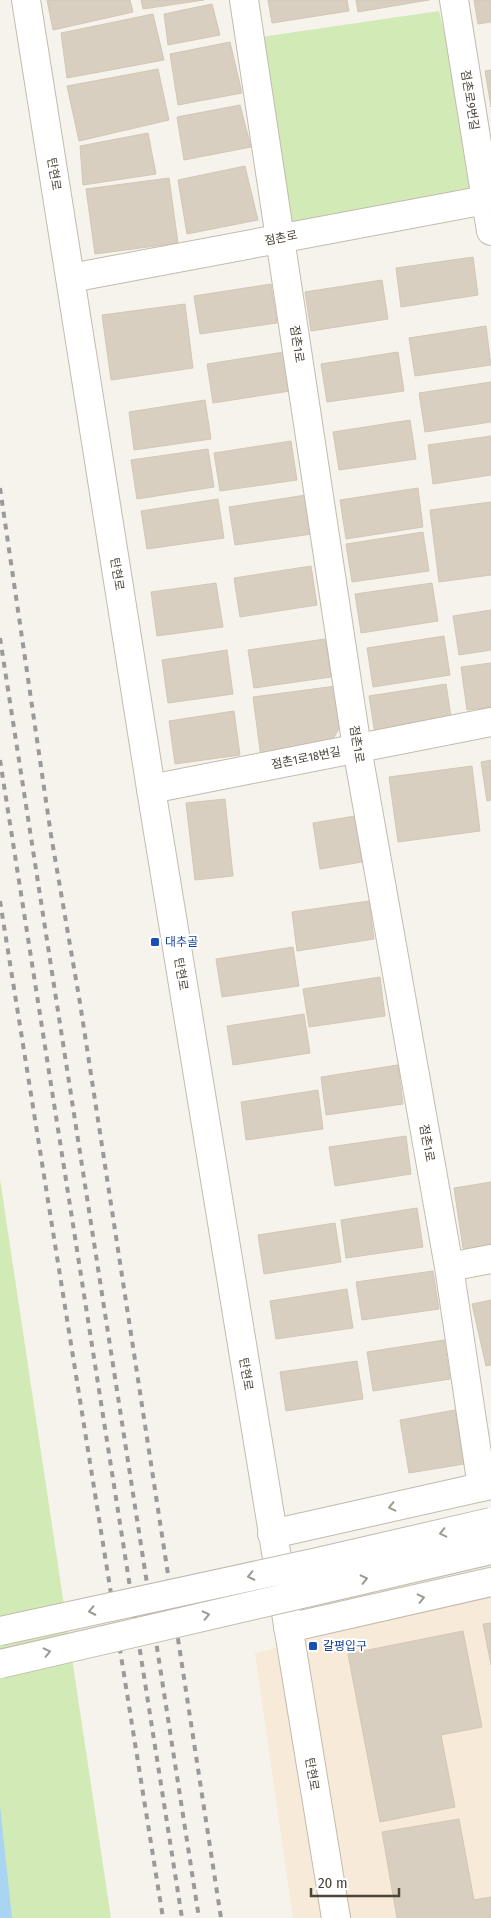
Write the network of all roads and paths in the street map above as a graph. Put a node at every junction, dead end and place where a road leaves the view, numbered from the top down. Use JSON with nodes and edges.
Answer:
{"nodes":[{"id":1,"x":26,"y":0,"type":"edge"},
{"id":2,"x":244,"y":0,"type":"edge"},
{"id":3,"x":454,"y":0,"type":"edge"},
{"id":4,"x":489,"y":199,"type":"edge"},
{"id":5,"x":491,"y":231,"type":"edge"},
{"id":6,"x":281,"y":238,"type":"junction"},
{"id":7,"x":71,"y":278,"type":"junction"},
{"id":8,"x":491,"y":722,"type":"edge"},
{"id":9,"x":357,"y":748,"type":"junction"},
{"id":10,"x":151,"y":789,"type":"junction"},
{"id":11,"x":491,"y":1260,"type":"edge"},
{"id":12,"x":449,"y":1267,"type":"junction"},
{"id":13,"x":487,"y":1486,"type":"edge"},
{"id":14,"x":491,"y":1522,"type":"edge"},
{"id":15,"x":272,"y":1534,"type":"junction"},
{"id":16,"x":491,"y":1550,"type":"edge"},
{"id":17,"x":491,"y":1582,"type":"edge"},
{"id":18,"x":288,"y":1628,"type":"junction"},
{"id":19,"x":0,"y":1631,"type":"edge"},
{"id":20,"x":0,"y":1664,"type":"edge"},
{"id":21,"x":336,"y":1918,"type":"edge"}],
"edges":[{"from":1,"to":7,"type":"street","name":"탄현로"},
{"from":2,"to":6,"type":"street","name":"점촌1로"},
{"from":3,"to":4,"type":"street","name":"점촌로9번길"},
{"from":4,"to":5,"type":"street","name":"점촌로9번길"},
{"from":4,"to":6,"type":"street","name":"점촌로"},
{"from":6,"to":7,"type":"street","name":"점촌로"},
{"from":6,"to":9,"type":"street","name":"점촌1로"},
{"from":7,"to":10,"type":"street","name":"탄현로"},
{"from":8,"to":9,"type":"street","name":"점촌1로18번길"},
{"from":9,"to":10,"type":"street","name":"점촌1로18번길"},
{"from":9,"to":12,"type":"street","name":"점촌1로"},
{"from":10,"to":15,"type":"street","name":"탄현로"},
{"from":11,"to":12,"type":"street"},
{"from":12,"to":13,"type":"street","name":"점촌1로"},
{"from":13,"to":15,"type":"street","one_way":true},
{"from":14,"to":19,"type":"street","one_way":true,"bridge":true},
{"from":15,"to":18,"type":"street","name":"탄현로"},
{"from":20,"to":16,"type":"street","one_way":true,"bridge":true},
{"from":18,"to":17,"type":"street","one_way":true},
{"from":18,"to":21,"type":"street","name":"탄현로"}]}
